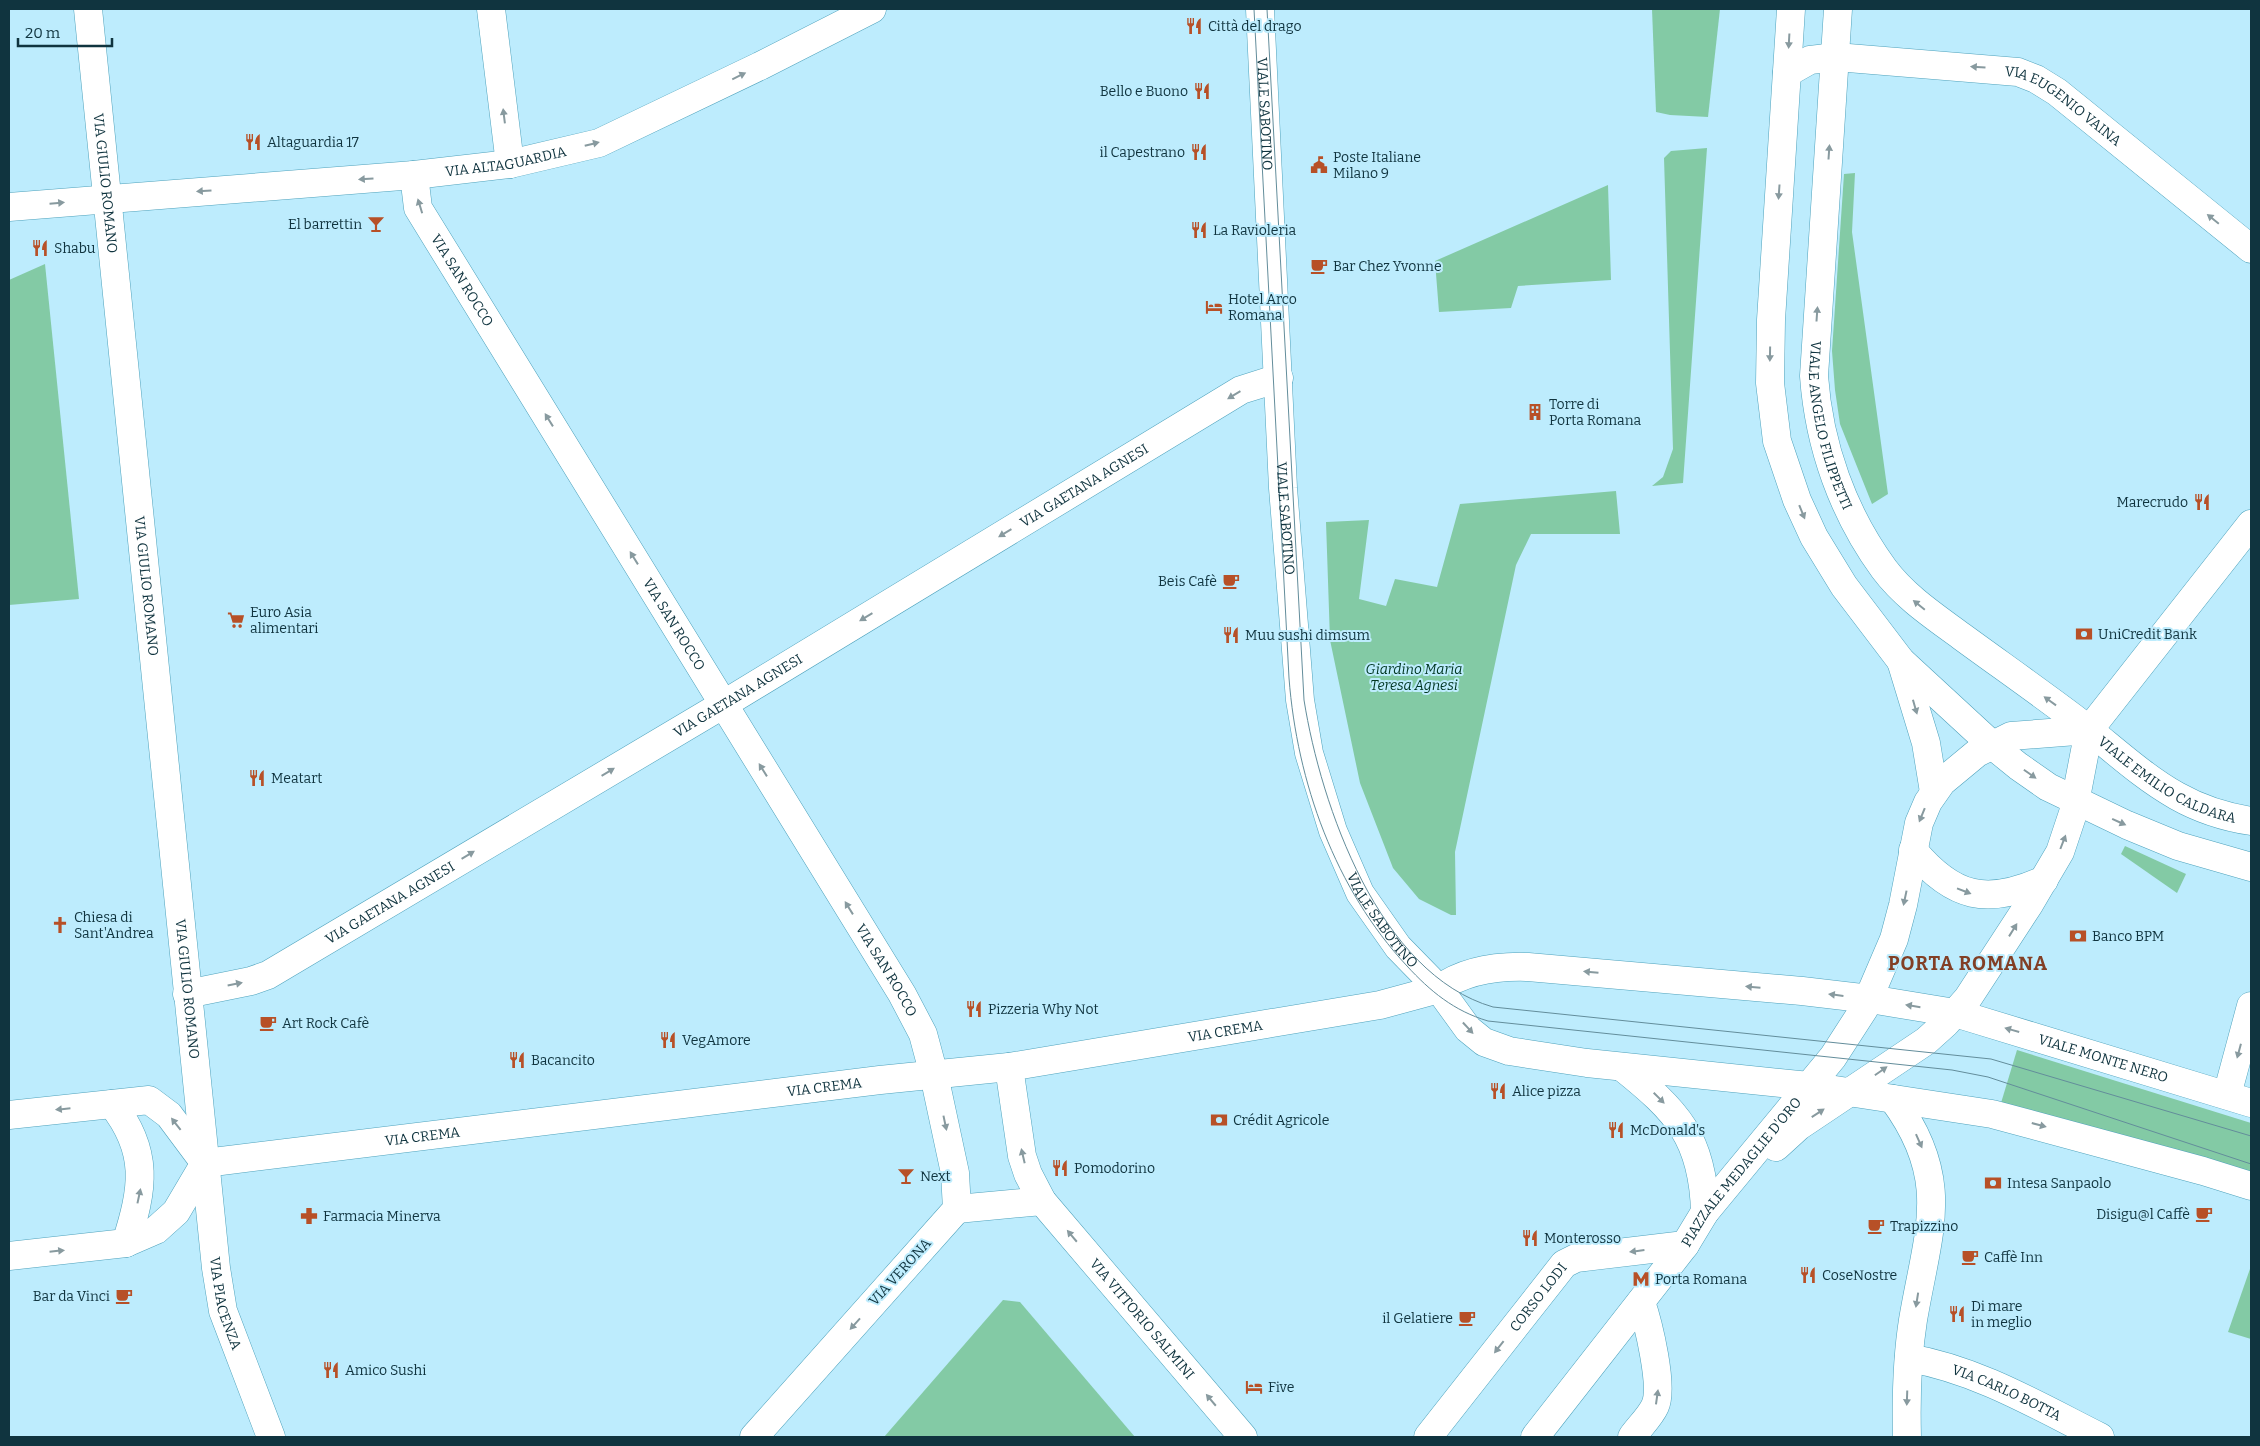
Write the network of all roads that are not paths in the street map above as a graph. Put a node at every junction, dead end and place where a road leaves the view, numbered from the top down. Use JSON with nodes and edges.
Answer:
{"nodes":[{"id":1,"x":88,"y":9,"type":"edge"},
{"id":2,"x":491,"y":9,"type":"edge"},
{"id":3,"x":872,"y":9,"type":"edge"},
{"id":4,"x":1260,"y":9,"type":"edge"},
{"id":5,"x":1791,"y":9,"type":"edge"},
{"id":6,"x":1838,"y":9,"type":"edge"},
{"id":7,"x":1836,"y":58,"type":"junction"},
{"id":8,"x":1787,"y":73,"type":"junction"},
{"id":9,"x":510,"y":164,"type":"junction"},
{"id":10,"x":414,"y":175,"type":"junction"},
{"id":11,"x":107,"y":199,"type":"junction"},
{"id":12,"x":9,"y":207,"type":"edge"},
{"id":13,"x":2251,"y":249,"type":"edge"},
{"id":14,"x":1279,"y":378,"type":"junction"},
{"id":15,"x":2251,"y":524,"type":"edge"},
{"id":16,"x":1901,"y":661,"type":"junction"},
{"id":17,"x":724,"y":704,"type":"junction"},
{"id":18,"x":2089,"y":730,"type":"junction"},
{"id":19,"x":1991,"y":744,"type":"junction"},
{"id":20,"x":1934,"y":792,"type":"junction"},
{"id":21,"x":2075,"y":802,"type":"junction"},
{"id":22,"x":2251,"y":821,"type":"edge"},
{"id":23,"x":1913,"y":850,"type":"junction"},
{"id":24,"x":2251,"y":868,"type":"edge"},
{"id":25,"x":2044,"y":880,"type":"junction"},
{"id":26,"x":1439,"y":988,"type":"junction"},
{"id":27,"x":187,"y":994,"type":"junction"},
{"id":28,"x":1870,"y":999,"type":"junction"},
{"id":29,"x":2251,"y":1006,"type":"edge"},
{"id":30,"x":1955,"y":1013,"type":"junction"},
{"id":31,"x":1009,"y":1067,"type":"junction"},
{"id":32,"x":1622,"y":1067,"type":"junction"},
{"id":33,"x":934,"y":1075,"type":"junction"},
{"id":34,"x":1749,"y":1081,"type":"joint"},
{"id":35,"x":1809,"y":1086,"type":"junction"},
{"id":36,"x":1850,"y":1093,"type":"junction"},
{"id":37,"x":1893,"y":1099,"type":"junction"},
{"id":38,"x":2239,"y":1099,"type":"edge"},
{"id":39,"x":112,"y":1104,"type":"junction"},
{"id":40,"x":9,"y":1115,"type":"edge"},
{"id":41,"x":204,"y":1163,"type":"junction"},
{"id":42,"x":2251,"y":1186,"type":"edge"},
{"id":43,"x":1042,"y":1201,"type":"junction"},
{"id":44,"x":957,"y":1209,"type":"junction"},
{"id":45,"x":1705,"y":1212,"type":"junction"},
{"id":46,"x":126,"y":1243,"type":"junction"},
{"id":47,"x":1685,"y":1245,"type":"junction"},
{"id":48,"x":9,"y":1256,"type":"edge"},
{"id":49,"x":1641,"y":1302,"type":"junction"},
{"id":50,"x":1909,"y":1358,"type":"junction"},
{"id":51,"x":271,"y":1437,"type":"edge"},
{"id":52,"x":754,"y":1437,"type":"edge"},
{"id":53,"x":1243,"y":1437,"type":"edge"},
{"id":54,"x":1428,"y":1437,"type":"edge"},
{"id":55,"x":1535,"y":1437,"type":"edge"},
{"id":56,"x":1632,"y":1437,"type":"edge"},
{"id":57,"x":1907,"y":1437,"type":"edge"},
{"id":58,"x":2100,"y":1437,"type":"edge"}],
"edges":[{"from":1,"to":11,"type":"street","name":"VIA GIULIO ROMANO"},
{"from":9,"to":2,"type":"street","one_way":true},
{"from":9,"to":3,"type":"street","name":"VIA ALTAGUARDIA","one_way":true},
{"from":4,"to":14,"type":"street","name":"VIALE SABOTINO"},
{"from":5,"to":8,"type":"street","one_way":true},
{"from":6,"to":7,"type":"street","name":"VIALE ANGELO FILIPPETTI"},
{"from":7,"to":8,"type":"street","name":"VIA EUGENIO VAINA"},
{"from":13,"to":7,"type":"street","name":"VIA EUGENIO VAINA","one_way":true},
{"from":18,"to":7,"type":"street","name":"VIALE ANGELO FILIPPETTI","one_way":true},
{"from":8,"to":16,"type":"street","one_way":true},
{"from":9,"to":10,"type":"street","name":"VIA ALTAGUARDIA"},
{"from":10,"to":11,"type":"street","name":"VIA ALTAGUARDIA","one_way":true},
{"from":17,"to":10,"type":"street","name":"VIA SAN ROCCO","one_way":true},
{"from":12,"to":11,"type":"street","name":"VIA ALTAGUARDIA","one_way":true},
{"from":11,"to":27,"type":"street","name":"VIA GIULIO ROMANO"},
{"from":14,"to":17,"type":"street","name":"VIA GAETANA AGNESI","one_way":true},
{"from":14,"to":26,"type":"street","name":"VIALE SABOTINO"},
{"from":15,"to":18,"type":"street"},
{"from":16,"to":19,"type":"street"},
{"from":16,"to":20,"type":"street","one_way":true},
{"from":27,"to":17,"type":"street","name":"VIA GAETANA AGNESI","one_way":true},
{"from":33,"to":17,"type":"street","name":"VIA SAN ROCCO","one_way":true},
{"from":18,"to":19,"type":"street","name":"PIAZZALE MEDAGLIE D'ORO"},
{"from":18,"to":21,"type":"street","name":"PIAZZALE MEDAGLIE D'ORO"},
{"from":18,"to":22,"type":"street","name":"VIALE EMILIO CALDARA"},
{"from":19,"to":20,"type":"street","name":"PIAZZALE MEDAGLIE D'ORO"},
{"from":19,"to":21,"type":"street","one_way":true},
{"from":20,"to":23,"type":"street","name":"PIAZZALE MEDAGLIE D'ORO","one_way":true},
{"from":21,"to":24,"type":"street","one_way":true},
{"from":25,"to":21,"type":"street","name":"PIAZZALE MEDAGLIE D'ORO","one_way":true},
{"from":23,"to":25,"type":"street","one_way":true},
{"from":23,"to":28,"type":"street","name":"PIAZZALE MEDAGLIE D'ORO","one_way":true},
{"from":30,"to":25,"type":"street","name":"PIAZZALE MEDAGLIE D'ORO","one_way":true},
{"from":28,"to":26,"type":"street","one_way":true},
{"from":26,"to":31,"type":"street","name":"VIA CREMA"},
{"from":26,"to":32,"type":"street","name":"VIALE SABOTINO","one_way":true},
{"from":27,"to":41,"type":"street","name":"VIA GIULIO ROMANO"},
{"from":30,"to":28,"type":"street","one_way":true},
{"from":28,"to":35,"type":"street","name":"PIAZZALE MEDAGLIE D'ORO"},
{"from":29,"to":38,"type":"street","one_way":true},
{"from":36,"to":30,"type":"street","name":"PIAZZALE MEDAGLIE D'ORO","one_way":true},
{"from":38,"to":30,"type":"street","name":"VIALE MONTE NERO","one_way":true},
{"from":31,"to":33,"type":"street","name":"VIA CREMA"},
{"from":43,"to":31,"type":"street","name":"VIA VITTORIO SALMINI","one_way":true},
{"from":32,"to":34,"type":"street","name":"VIALE SABOTINO"},
{"from":32,"to":45,"type":"street","one_way":true},
{"from":33,"to":41,"type":"street","name":"VIA CREMA"},
{"from":33,"to":44,"type":"street","one_way":true},
{"from":34,"to":35,"type":"street","name":"PIAZZALE MEDAGLIE D'ORO"},
{"from":35,"to":36,"type":"street","name":"PIAZZALE MEDAGLIE D'ORO"},
{"from":35,"to":45,"type":"street","name":"PIAZZALE MEDAGLIE D'ORO"},
{"from":36,"to":37,"type":"street","name":"PIAZZALE MEDAGLIE D'ORO"},
{"from":47,"to":36,"type":"street","name":"PIAZZALE MEDAGLIE D'ORO","one_way":true},
{"from":37,"to":42,"type":"street","name":"PIAZZALE MEDAGLIE D'ORO","one_way":true},
{"from":37,"to":50,"type":"street","one_way":true},
{"from":39,"to":40,"type":"street","one_way":true},
{"from":41,"to":39,"type":"street","one_way":true},
{"from":46,"to":39,"type":"street","one_way":true},
{"from":41,"to":46,"type":"street"},
{"from":41,"to":51,"type":"street","name":"VIA PIACENZA"},
{"from":43,"to":44,"type":"street"},
{"from":53,"to":43,"type":"street","name":"VIA VITTORIO SALMINI","one_way":true},
{"from":44,"to":52,"type":"street","name":"VIA VERONA","one_way":true},
{"from":45,"to":47,"type":"street","name":"PIAZZALE MEDAGLIE D'ORO"},
{"from":48,"to":46,"type":"street","one_way":true},
{"from":47,"to":49,"type":"street"},
{"from":47,"to":54,"type":"street","name":"CORSO LODI","one_way":true},
{"from":49,"to":55,"type":"street"},
{"from":56,"to":49,"type":"street","one_way":true},
{"from":50,"to":57,"type":"street","one_way":true},
{"from":50,"to":58,"type":"street","name":"VIA CARLO BOTTA"}]}
